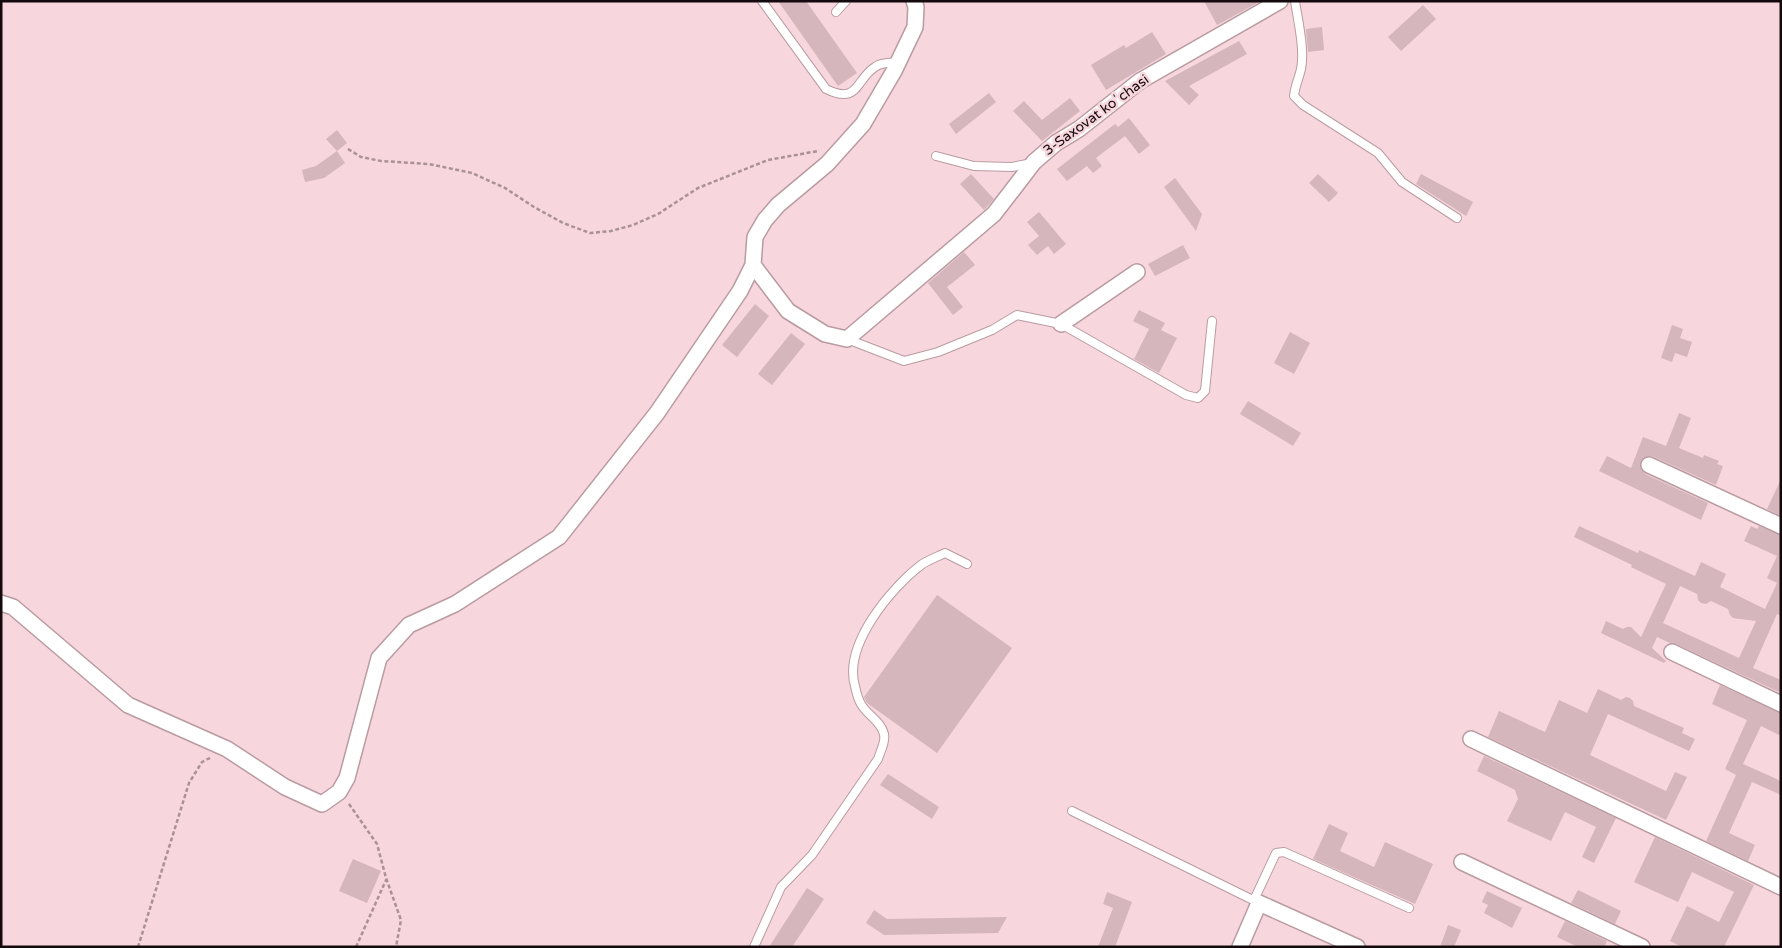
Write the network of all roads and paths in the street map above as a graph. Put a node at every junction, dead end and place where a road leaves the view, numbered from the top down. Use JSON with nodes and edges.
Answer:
{"nodes":[{"id":1,"x":762,"y":1,"type":"edge"},
{"id":2,"x":846,"y":1,"type":"edge"},
{"id":3,"x":914,"y":1,"type":"edge"},
{"id":4,"x":1280,"y":1,"type":"edge"},
{"id":5,"x":1295,"y":1,"type":"edge"},
{"id":6,"x":836,"y":12,"type":"dead end"},
{"id":7,"x":898,"y":62,"type":"junction"},
{"id":8,"x":348,"y":149,"type":"dead end"},
{"id":9,"x":837,"y":153,"type":"junction"},
{"id":10,"x":936,"y":156,"type":"dead end"},
{"id":11,"x":1034,"y":162,"type":"junction"},
{"id":12,"x":1457,"y":218,"type":"dead end"},
{"id":13,"x":752,"y":265,"type":"junction"},
{"id":14,"x":1137,"y":272,"type":"dead end"},
{"id":15,"x":1212,"y":321,"type":"dead end"},
{"id":16,"x":1061,"y":324,"type":"junction"},
{"id":17,"x":847,"y":339,"type":"junction"},
{"id":18,"x":1649,"y":465,"type":"dead end"},
{"id":19,"x":1781,"y":526,"type":"edge"},
{"id":20,"x":967,"y":564,"type":"dead end"},
{"id":21,"x":1,"y":604,"type":"edge"},
{"id":22,"x":1672,"y":652,"type":"dead end"},
{"id":23,"x":1781,"y":704,"type":"edge"},
{"id":24,"x":1471,"y":739,"type":"dead end"},
{"id":25,"x":227,"y":749,"type":"junction"},
{"id":26,"x":339,"y":792,"type":"junction"},
{"id":27,"x":1072,"y":811,"type":"dead end"},
{"id":28,"x":1462,"y":862,"type":"dead end"},
{"id":29,"x":386,"y":878,"type":"junction"},
{"id":30,"x":1781,"y":887,"type":"edge"},
{"id":31,"x":1256,"y":901,"type":"junction"},
{"id":32,"x":1409,"y":908,"type":"dead end"},
{"id":33,"x":138,"y":947,"type":"edge"},
{"id":34,"x":356,"y":947,"type":"edge"},
{"id":35,"x":396,"y":947,"type":"edge"},
{"id":36,"x":754,"y":947,"type":"edge"},
{"id":37,"x":1240,"y":947,"type":"edge"},
{"id":38,"x":1357,"y":947,"type":"edge"},
{"id":39,"x":1642,"y":947,"type":"edge"}],
"edges":[{"from":1,"to":7,"type":"lane"},
{"from":2,"to":6,"type":"lane"},
{"from":3,"to":7,"type":"street"},
{"from":4,"to":11,"type":"street","name":"3-Saxovat koʻchasi"},
{"from":5,"to":12,"type":"lane"},
{"from":7,"to":9,"type":"street"},
{"from":8,"to":9,"type":"path"},
{"from":9,"to":13,"type":"street"},
{"from":10,"to":11,"type":"lane"},
{"from":11,"to":17,"type":"street","name":"3-Saxovat koʻchasi"},
{"from":13,"to":17,"type":"street"},
{"from":13,"to":26,"type":"street"},
{"from":14,"to":16,"type":"street"},
{"from":15,"to":16,"type":"lane"},
{"from":16,"to":17,"type":"lane"},
{"from":18,"to":19,"type":"street"},
{"from":20,"to":36,"type":"lane"},
{"from":21,"to":25,"type":"street"},
{"from":22,"to":23,"type":"street"},
{"from":24,"to":30,"type":"street"},
{"from":25,"to":26,"type":"street"},
{"from":25,"to":33,"type":"path"},
{"from":26,"to":29,"type":"path"},
{"from":27,"to":31,"type":"lane"},
{"from":28,"to":39,"type":"street"},
{"from":29,"to":34,"type":"path"},
{"from":29,"to":35,"type":"path"},
{"from":31,"to":32,"type":"lane"},
{"from":31,"to":37,"type":"street"},
{"from":31,"to":38,"type":"street"}]}
